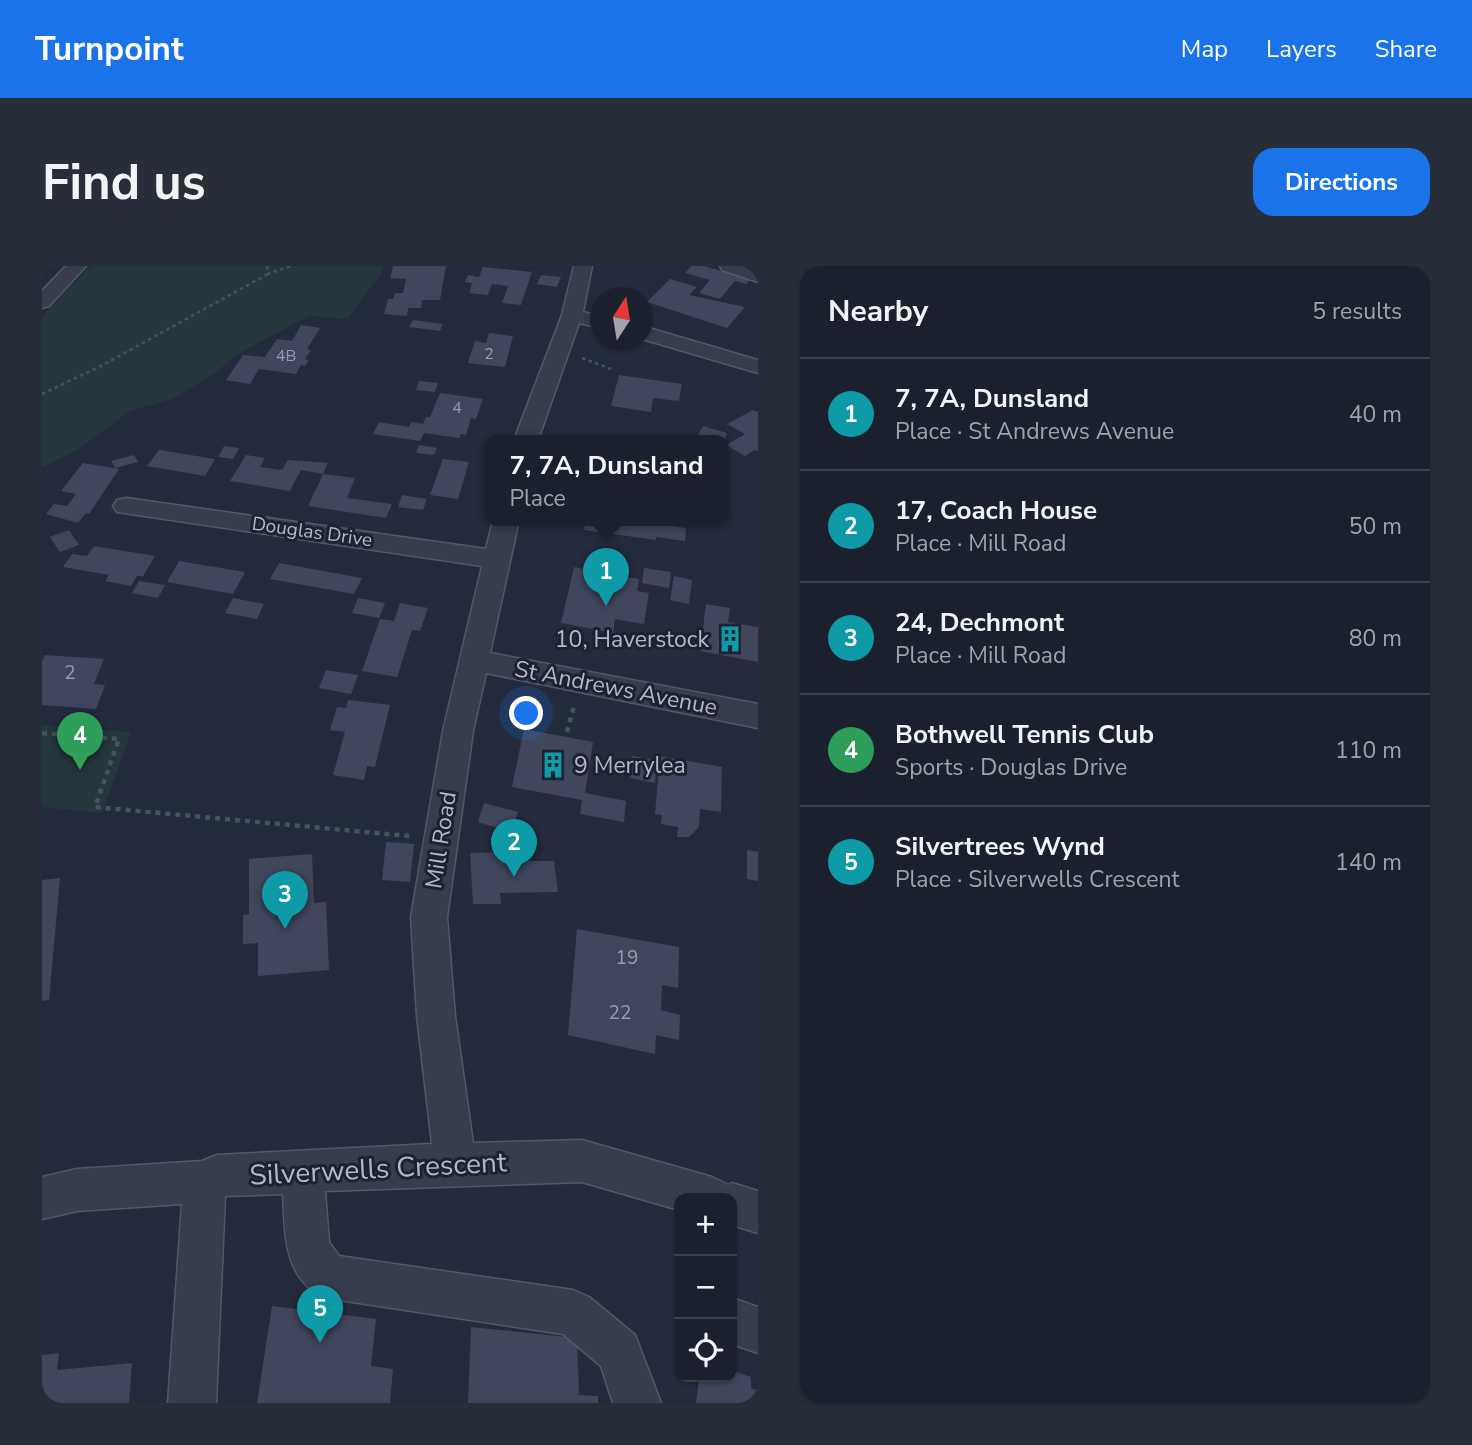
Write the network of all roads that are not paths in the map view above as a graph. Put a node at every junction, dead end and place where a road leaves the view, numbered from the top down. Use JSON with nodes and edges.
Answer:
{"nodes":[{"id":1,"x":77,"y":266,"type":"edge"},
{"id":2,"x":583,"y":266,"type":"edge"},
{"id":3,"x":729,"y":266,"type":"edge"},
{"id":4,"x":758,"y":276,"type":"edge"},
{"id":5,"x":42,"y":302,"type":"edge"},
{"id":6,"x":572,"y":315,"type":"junction"},
{"id":7,"x":590,"y":320,"type":"edge"},
{"id":8,"x":653,"y":335,"type":"edge"},
{"id":9,"x":758,"y":367,"type":"edge"},
{"id":10,"x":529,"y":435,"type":"edge"},
{"id":11,"x":126,"y":506,"type":"dead end"},
{"id":12,"x":505,"y":526,"type":"edge"},
{"id":13,"x":497,"y":559,"type":"junction"},
{"id":14,"x":474,"y":660,"type":"junction"},
{"id":15,"x":758,"y":716,"type":"edge"},
{"id":16,"x":455,"y":1164,"type":"junction"},
{"id":17,"x":302,"y":1171,"type":"junction"},
{"id":18,"x":205,"y":1182,"type":"junction"},
{"id":19,"x":694,"y":1193,"type":"edge"},
{"id":20,"x":42,"y":1198,"type":"edge"},
{"id":21,"x":737,"y":1206,"type":"edge"},
{"id":22,"x":758,"y":1212,"type":"edge"},
{"id":23,"x":737,"y":1323,"type":"edge"},
{"id":24,"x":758,"y":1330,"type":"edge"},
{"id":25,"x":192,"y":1403,"type":"edge"},
{"id":26,"x":637,"y":1403,"type":"edge"}],
"edges":[{"from":1,"to":5,"type":"street"},
{"from":2,"to":6,"type":"street"},
{"from":3,"to":4,"type":"street"},
{"from":6,"to":7,"type":"street"},
{"from":6,"to":10,"type":"street"},
{"from":8,"to":9,"type":"street"},
{"from":11,"to":13,"type":"street","name":"Douglas Drive"},
{"from":12,"to":13,"type":"street","name":"Mill Road"},
{"from":13,"to":14,"type":"street","name":"Mill Road"},
{"from":14,"to":15,"type":"street","name":"St Andrews Avenue"},
{"from":14,"to":16,"type":"street","name":"Mill Road"},
{"from":16,"to":17,"type":"street","name":"Silverwells Crescent"},
{"from":16,"to":19,"type":"street","name":"Silverwells Crescent"},
{"from":17,"to":18,"type":"street","name":"Silverwells Crescent"},
{"from":17,"to":26,"type":"street"},
{"from":18,"to":20,"type":"street","name":"Silverwells Crescent"},
{"from":18,"to":25,"type":"street"},
{"from":21,"to":22,"type":"street"},
{"from":23,"to":24,"type":"street"}]}
